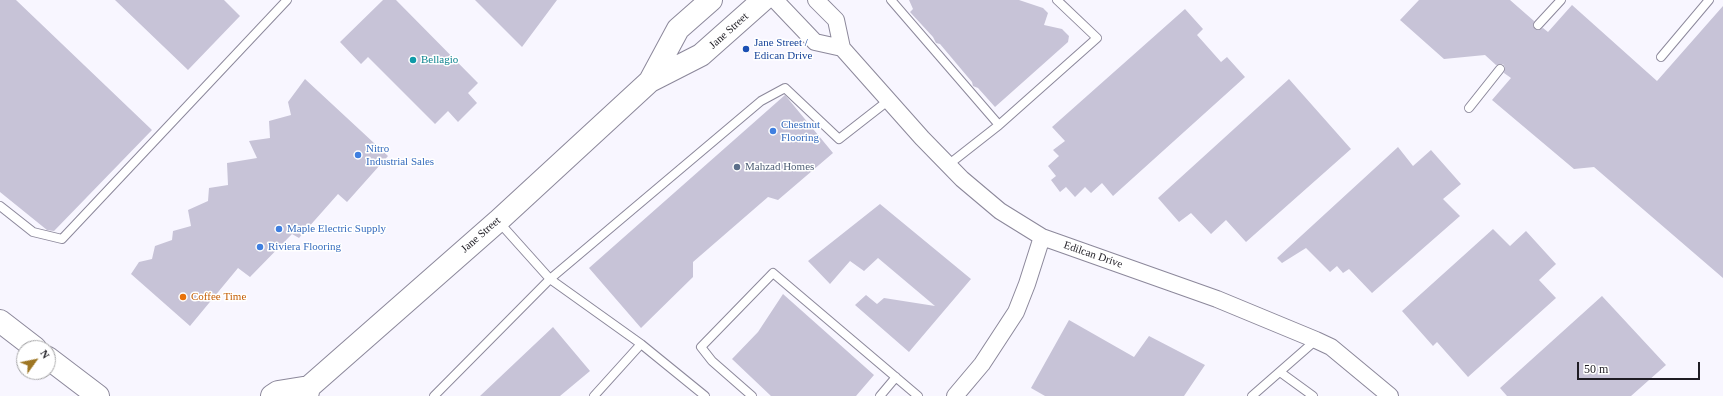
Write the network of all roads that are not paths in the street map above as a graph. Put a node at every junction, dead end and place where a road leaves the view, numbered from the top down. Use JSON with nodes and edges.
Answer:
{"nodes":[{"id":1,"x":287,"y":0,"type":"edge"},
{"id":2,"x":711,"y":0,"type":"edge"},
{"id":3,"x":763,"y":0,"type":"edge"},
{"id":4,"x":775,"y":0,"type":"edge"},
{"id":5,"x":816,"y":0,"type":"edge"},
{"id":6,"x":891,"y":0,"type":"edge"},
{"id":7,"x":1057,"y":0,"type":"edge"},
{"id":8,"x":1562,"y":0,"type":"edge"},
{"id":9,"x":1709,"y":0,"type":"edge"},
{"id":10,"x":1538,"y":25,"type":"dead end"},
{"id":11,"x":842,"y":48,"type":"junction"},
{"id":12,"x":1661,"y":57,"type":"dead end"},
{"id":13,"x":1500,"y":69,"type":"dead end"},
{"id":14,"x":650,"y":81,"type":"junction"},
{"id":15,"x":889,"y":100,"type":"junction"},
{"id":16,"x":1469,"y":108,"type":"dead end"},
{"id":17,"x":999,"y":124,"type":"junction"},
{"id":18,"x":948,"y":165,"type":"junction"},
{"id":19,"x":0,"y":206,"type":"edge"},
{"id":20,"x":498,"y":221,"type":"junction"},
{"id":21,"x":1042,"y":237,"type":"junction"},
{"id":22,"x":550,"y":279,"type":"junction"},
{"id":23,"x":0,"y":321,"type":"edge"},
{"id":24,"x":25,"y":340,"type":"edge"},
{"id":25,"x":1316,"y":340,"type":"junction"},
{"id":26,"x":641,"y":344,"type":"junction"},
{"id":27,"x":56,"y":364,"type":"edge"},
{"id":28,"x":1280,"y":372,"type":"junction"},
{"id":29,"x":896,"y":377,"type":"junction"},
{"id":30,"x":308,"y":391,"type":"edge"},
{"id":31,"x":961,"y":394,"type":"edge"},
{"id":32,"x":98,"y":396,"type":"edge"},
{"id":33,"x":272,"y":396,"type":"edge"},
{"id":34,"x":434,"y":396,"type":"edge"},
{"id":35,"x":594,"y":396,"type":"edge"},
{"id":36,"x":704,"y":396,"type":"edge"},
{"id":37,"x":752,"y":396,"type":"edge"},
{"id":38,"x":880,"y":396,"type":"edge"},
{"id":39,"x":918,"y":396,"type":"edge"},
{"id":40,"x":1252,"y":396,"type":"edge"},
{"id":41,"x":1313,"y":396,"type":"edge"},
{"id":42,"x":1390,"y":396,"type":"edge"}],
"edges":[{"from":1,"to":19,"type":"lane"},
{"from":2,"to":14,"type":"main road","name":"Jane Street"},
{"from":3,"to":14,"type":"main road","name":"Jane Street"},
{"from":4,"to":11,"type":"street"},
{"from":5,"to":11,"type":"street"},
{"from":6,"to":17,"type":"lane"},
{"from":7,"to":17,"type":"lane"},
{"from":8,"to":10,"type":"lane"},
{"from":9,"to":12,"type":"lane"},
{"from":11,"to":15,"type":"street","name":"Edilcan Drive"},
{"from":13,"to":16,"type":"lane"},
{"from":14,"to":20,"type":"main road","name":"Jane Street"},
{"from":15,"to":18,"type":"street","name":"Edilcan Drive"},
{"from":15,"to":22,"type":"lane"},
{"from":17,"to":18,"type":"lane"},
{"from":18,"to":21,"type":"street","name":"Edilcan Drive"},
{"from":20,"to":22,"type":"lane"},
{"from":20,"to":30,"type":"main road","name":"Jane Street"},
{"from":21,"to":25,"type":"street","name":"Edilcan Drive"},
{"from":21,"to":31,"type":"street"},
{"from":22,"to":26,"type":"lane"},
{"from":22,"to":34,"type":"lane"},
{"from":23,"to":24,"type":"main road"},
{"from":25,"to":28,"type":"lane"},
{"from":25,"to":42,"type":"street","name":"Edilcan Drive"},
{"from":26,"to":35,"type":"lane"},
{"from":26,"to":36,"type":"lane"},
{"from":27,"to":32,"type":"main road"},
{"from":28,"to":40,"type":"lane"},
{"from":28,"to":41,"type":"lane"},
{"from":29,"to":37,"type":"lane"},
{"from":29,"to":38,"type":"lane"},
{"from":29,"to":39,"type":"lane"},
{"from":30,"to":33,"type":"main road","name":"Jane Street"}]}
